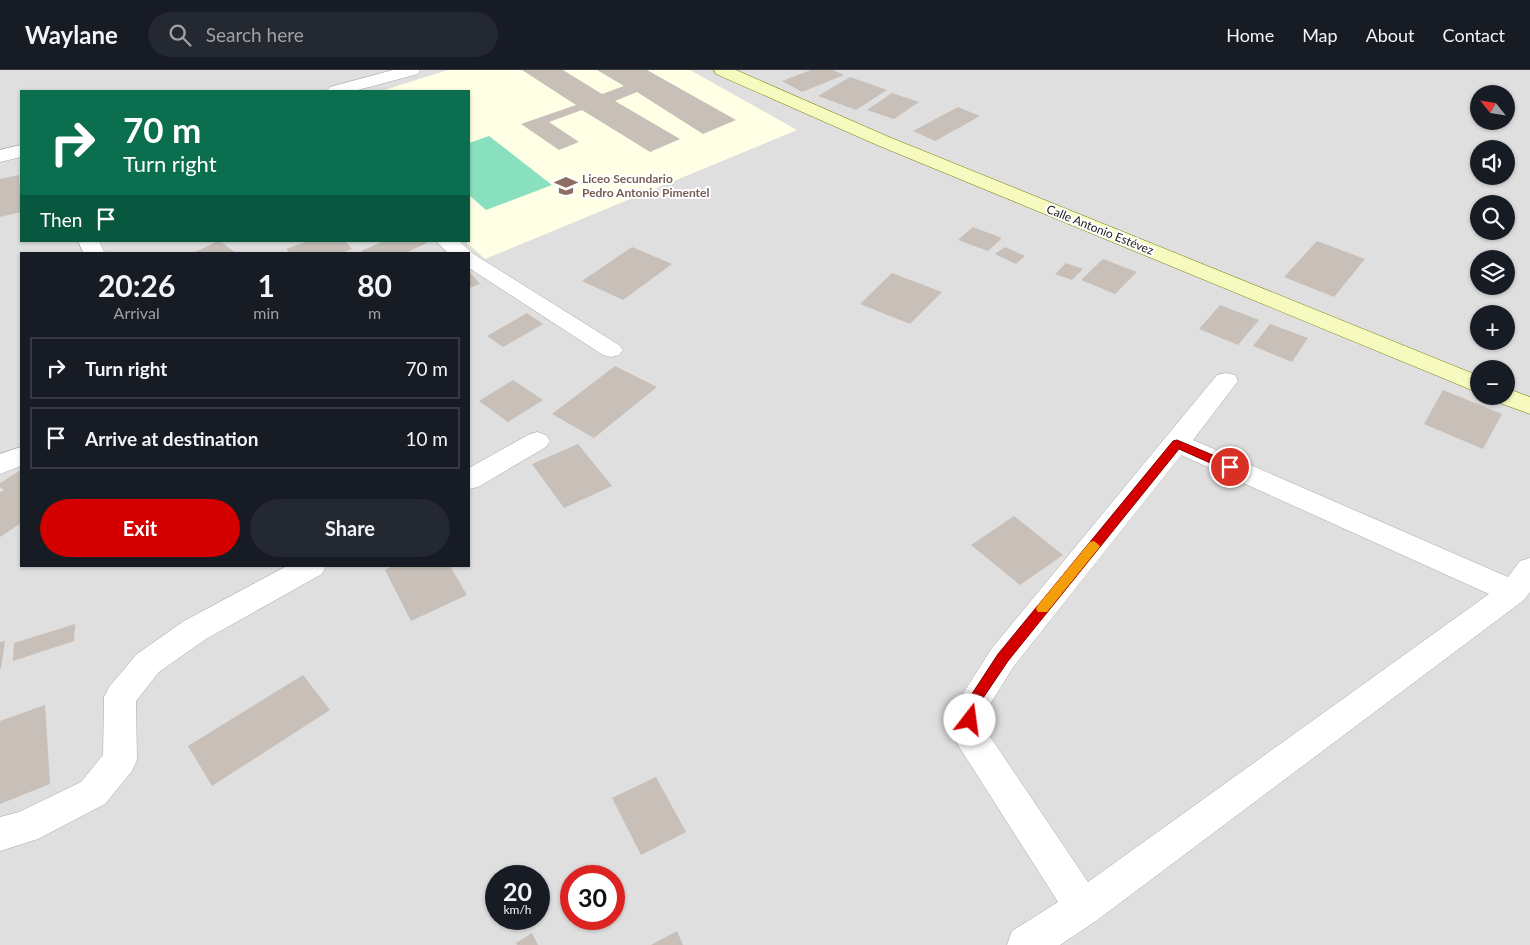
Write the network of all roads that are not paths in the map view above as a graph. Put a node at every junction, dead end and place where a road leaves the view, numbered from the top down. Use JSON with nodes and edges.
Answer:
{"nodes":[{"id":1,"x":370,"y":70,"type":"edge"},
{"id":2,"x":412,"y":70,"type":"edge"},
{"id":3,"x":722,"y":70,"type":"edge"},
{"id":4,"x":386,"y":77,"type":"junction"},
{"id":5,"x":340,"y":90,"type":"edge"},
{"id":6,"x":20,"y":151,"type":"edge"},
{"id":7,"x":0,"y":156,"type":"edge"},
{"id":8,"x":447,"y":242,"type":"edge"},
{"id":9,"x":460,"y":252,"type":"edge"},
{"id":10,"x":470,"y":260,"type":"edge"},
{"id":11,"x":611,"y":350,"type":"dead end"},
{"id":12,"x":1226,"y":381,"type":"dead end"},
{"id":13,"x":1470,"y":381,"type":"edge"},
{"id":14,"x":1515,"y":400,"type":"edge"},
{"id":15,"x":1530,"y":406,"type":"edge"},
{"id":16,"x":537,"y":441,"type":"dead end"},
{"id":17,"x":1177,"y":444,"type":"junction"},
{"id":18,"x":20,"y":456,"type":"edge"},
{"id":19,"x":0,"y":465,"type":"edge"},
{"id":20,"x":470,"y":479,"type":"edge"},
{"id":21,"x":310,"y":567,"type":"edge"},
{"id":22,"x":1522,"y":581,"type":"edge"},
{"id":23,"x":0,"y":834,"type":"edge"},
{"id":24,"x":1083,"y":908,"type":"junction"},
{"id":25,"x":1026,"y":945,"type":"edge"}],
"edges":[{"from":1,"to":4,"type":"street"},
{"from":2,"to":4,"type":"street"},
{"from":3,"to":13,"type":"street","name":"Calle Antonio Estévez"},
{"from":4,"to":5,"type":"street"},
{"from":6,"to":7,"type":"street"},
{"from":8,"to":9,"type":"street"},
{"from":10,"to":11,"type":"street"},
{"from":12,"to":17,"type":"street"},
{"from":14,"to":15,"type":"street"},
{"from":16,"to":20,"type":"street"},
{"from":17,"to":22,"type":"street"},
{"from":17,"to":24,"type":"street"},
{"from":18,"to":19,"type":"street"},
{"from":21,"to":23,"type":"street"},
{"from":22,"to":24,"type":"street"},
{"from":24,"to":25,"type":"street"}]}
